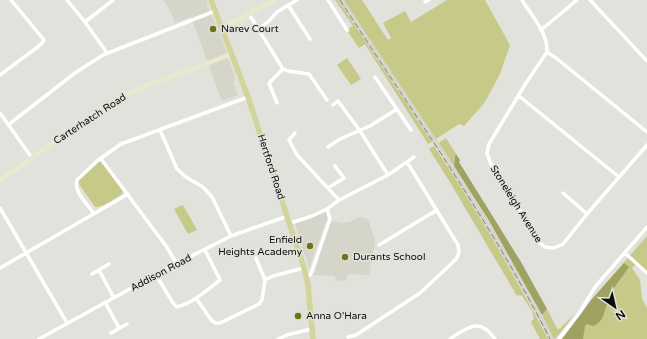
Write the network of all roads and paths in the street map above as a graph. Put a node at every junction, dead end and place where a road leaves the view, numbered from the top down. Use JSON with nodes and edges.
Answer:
{"nodes":[{"id":1,"x":11,"y":0,"type":"edge"},
{"id":2,"x":67,"y":0,"type":"edge"},
{"id":3,"x":113,"y":0,"type":"edge"},
{"id":4,"x":211,"y":0,"type":"edge"},
{"id":5,"x":274,"y":0,"type":"edge"},
{"id":6,"x":297,"y":0,"type":"edge"},
{"id":7,"x":328,"y":0,"type":"edge"},
{"id":8,"x":577,"y":0,"type":"edge"},
{"id":9,"x":590,"y":0,"type":"edge"},
{"id":10,"x":523,"y":1,"type":"edge"},
{"id":11,"x":266,"y":2,"type":"edge"},
{"id":12,"x":288,"y":5,"type":"junction"},
{"id":13,"x":215,"y":11,"type":"junction"},
{"id":14,"x":249,"y":14,"type":"junction"},
{"id":15,"x":86,"y":22,"type":"junction"},
{"id":16,"x":223,"y":28,"type":"junction"},
{"id":17,"x":259,"y":29,"type":"junction"},
{"id":18,"x":348,"y":30,"type":"dead end"},
{"id":19,"x":541,"y":30,"type":"junction"},
{"id":20,"x":310,"y":38,"type":"dead end"},
{"id":21,"x":548,"y":52,"type":"junction"},
{"id":22,"x":107,"y":53,"type":"junction"},
{"id":23,"x":232,"y":54,"type":"junction"},
{"id":24,"x":647,"y":61,"type":"edge"},
{"id":25,"x":283,"y":69,"type":"junction"},
{"id":26,"x":0,"y":75,"type":"edge"},
{"id":27,"x":375,"y":77,"type":"dead end"},
{"id":28,"x":518,"y":96,"type":"junction"},
{"id":29,"x":248,"y":97,"type":"junction"},
{"id":30,"x":327,"y":100,"type":"dead end"},
{"id":31,"x":277,"y":103,"type":"dead end"},
{"id":32,"x":333,"y":105,"type":"dead end"},
{"id":33,"x":397,"y":109,"type":"junction"},
{"id":34,"x":0,"y":113,"type":"edge"},
{"id":35,"x":8,"y":125,"type":"junction"},
{"id":36,"x":160,"y":130,"type":"junction"},
{"id":37,"x":411,"y":130,"type":"dead end"},
{"id":38,"x":360,"y":131,"type":"junction"},
{"id":39,"x":647,"y":132,"type":"edge"},
{"id":40,"x":295,"y":133,"type":"dead end"},
{"id":41,"x":647,"y":145,"type":"edge"},
{"id":42,"x":328,"y":147,"type":"dead end"},
{"id":43,"x":414,"y":157,"type":"dead end"},
{"id":44,"x":32,"y":158,"type":"junction"},
{"id":45,"x":101,"y":159,"type":"junction"},
{"id":46,"x":407,"y":162,"type":"junction"},
{"id":47,"x":335,"y":166,"type":"dead end"},
{"id":48,"x":388,"y":176,"type":"junction"},
{"id":49,"x":619,"y":177,"type":"junction"},
{"id":50,"x":0,"y":180,"type":"edge"},
{"id":51,"x":328,"y":188,"type":"junction"},
{"id":52,"x":563,"y":193,"type":"dead end"},
{"id":53,"x":128,"y":194,"type":"junction"},
{"id":54,"x":339,"y":200,"type":"junction"},
{"id":55,"x":0,"y":208,"type":"edge"},
{"id":56,"x":327,"y":209,"type":"junction"},
{"id":57,"x":437,"y":210,"type":"junction"},
{"id":58,"x":94,"y":214,"type":"junction"},
{"id":59,"x":587,"y":214,"type":"junction"},
{"id":60,"x":288,"y":216,"type":"junction"},
{"id":61,"x":290,"y":223,"type":"junction"},
{"id":62,"x":647,"y":227,"type":"edge"},
{"id":63,"x":231,"y":236,"type":"junction"},
{"id":64,"x":379,"y":245,"type":"dead end"},
{"id":65,"x":204,"y":250,"type":"junction"},
{"id":66,"x":27,"y":253,"type":"junction"},
{"id":67,"x":625,"y":253,"type":"junction"},
{"id":68,"x":256,"y":258,"type":"dead end"},
{"id":69,"x":109,"y":264,"type":"dead end"},
{"id":70,"x":177,"y":264,"type":"junction"},
{"id":71,"x":0,"y":268,"type":"edge"},
{"id":72,"x":304,"y":268,"type":"junction"},
{"id":73,"x":99,"y":270,"type":"junction"},
{"id":74,"x":647,"y":273,"type":"edge"},
{"id":75,"x":92,"y":274,"type":"dead end"},
{"id":76,"x":156,"y":275,"type":"junction"},
{"id":77,"x":307,"y":277,"type":"junction"},
{"id":78,"x":265,"y":280,"type":"junction"},
{"id":79,"x":114,"y":298,"type":"junction"},
{"id":80,"x":196,"y":298,"type":"junction"},
{"id":81,"x":105,"y":302,"type":"junction"},
{"id":82,"x":67,"y":323,"type":"junction"},
{"id":83,"x":127,"y":324,"type":"dead end"},
{"id":84,"x":119,"y":328,"type":"junction"},
{"id":85,"x":312,"y":329,"type":"junction"},
{"id":86,"x":111,"y":333,"type":"dead end"},
{"id":87,"x":348,"y":337,"type":"dead end"},
{"id":88,"x":39,"y":339,"type":"edge"},
{"id":89,"x":278,"y":339,"type":"edge"},
{"id":90,"x":313,"y":339,"type":"edge"},
{"id":91,"x":450,"y":339,"type":"edge"},
{"id":92,"x":496,"y":339,"type":"edge"},
{"id":93,"x":559,"y":339,"type":"edge"}],
"edges":[{"from":1,"to":26,"type":"street"},
{"from":2,"to":15,"type":"street"},
{"from":3,"to":15,"type":"street"},
{"from":4,"to":13,"type":"main road","name":"Hertford Road"},
{"from":5,"to":11,"type":"street"},
{"from":6,"to":12,"type":"street"},
{"from":7,"to":18,"type":"street"},
{"from":8,"to":19,"type":"street"},
{"from":9,"to":24,"type":"street"},
{"from":10,"to":19,"type":"street"},
{"from":11,"to":14,"type":"street"},
{"from":12,"to":17,"type":"street"},
{"from":12,"to":20,"type":"street"},
{"from":13,"to":16,"type":"main road","name":"Hertford Road"},
{"from":13,"to":22,"type":"street"},
{"from":14,"to":16,"type":"street"},
{"from":14,"to":17,"type":"street"},
{"from":15,"to":22,"type":"street"},
{"from":16,"to":23,"type":"main road","name":"Hertford Road"},
{"from":17,"to":25,"type":"street"},
{"from":19,"to":21,"type":"street"},
{"from":21,"to":28,"type":"street","name":"Stoneleigh Avenue"},
{"from":21,"to":39,"type":"street"},
{"from":22,"to":35,"type":"street"},
{"from":23,"to":29,"type":"main road","name":"Hertford Road"},
{"from":23,"to":44,"type":"street","name":"Carterhatch Road"},
{"from":25,"to":30,"type":"street"},
{"from":25,"to":31,"type":"street"},
{"from":27,"to":33,"type":"street"},
{"from":28,"to":49,"type":"street"},
{"from":28,"to":59,"type":"street","name":"Stoneleigh Avenue"},
{"from":29,"to":36,"type":"street"},
{"from":29,"to":60,"type":"main road","name":"Hertford Road"},
{"from":32,"to":38,"type":"street"},
{"from":33,"to":37,"type":"street"},
{"from":33,"to":38,"type":"street"},
{"from":34,"to":35,"type":"street"},
{"from":35,"to":44,"type":"street"},
{"from":36,"to":45,"type":"street"},
{"from":36,"to":63,"type":"street"},
{"from":38,"to":42,"type":"street"},
{"from":38,"to":48,"type":"street"},
{"from":40,"to":51,"type":"street"},
{"from":41,"to":49,"type":"street","name":"Stoneleigh Avenue"},
{"from":43,"to":46,"type":"street"},
{"from":44,"to":50,"type":"street","name":"Carterhatch Road"},
{"from":45,"to":53,"type":"street"},
{"from":45,"to":58,"type":"street"},
{"from":46,"to":48,"type":"street"},
{"from":46,"to":57,"type":"street"},
{"from":47,"to":51,"type":"street"},
{"from":48,"to":54,"type":"street"},
{"from":49,"to":59,"type":"street","name":"Stoneleigh Avenue"},
{"from":51,"to":54,"type":"street"},
{"from":52,"to":59,"type":"street"},
{"from":53,"to":58,"type":"street"},
{"from":53,"to":70,"type":"street"},
{"from":54,"to":56,"type":"street"},
{"from":55,"to":66,"type":"street"},
{"from":56,"to":61,"type":"street"},
{"from":56,"to":77,"type":"street"},
{"from":57,"to":64,"type":"street"},
{"from":57,"to":87,"type":"street"},
{"from":58,"to":66,"type":"street"},
{"from":60,"to":61,"type":"main road","name":"Hertford Road"},
{"from":60,"to":63,"type":"street","name":"Addison Road"},
{"from":61,"to":72,"type":"main road","name":"Hertford Road"},
{"from":62,"to":67,"type":"street"},
{"from":63,"to":65,"type":"street","name":"Addison Road"},
{"from":65,"to":70,"type":"street","name":"Addison Road"},
{"from":65,"to":80,"type":"street"},
{"from":66,"to":71,"type":"street"},
{"from":66,"to":82,"type":"street"},
{"from":67,"to":74,"type":"street"},
{"from":67,"to":93,"type":"street"},
{"from":68,"to":78,"type":"street"},
{"from":69,"to":73,"type":"street"},
{"from":70,"to":76,"type":"street","name":"Addison Road"},
{"from":72,"to":77,"type":"main road","name":"Hertford Road"},
{"from":72,"to":78,"type":"street"},
{"from":73,"to":75,"type":"street"},
{"from":73,"to":79,"type":"street"},
{"from":76,"to":79,"type":"street","name":"Addison Road"},
{"from":76,"to":80,"type":"street"},
{"from":77,"to":85,"type":"main road","name":"Hertford Road"},
{"from":78,"to":80,"type":"street"},
{"from":79,"to":81,"type":"street","name":"Addison Road"},
{"from":81,"to":82,"type":"street","name":"Addison Road"},
{"from":81,"to":84,"type":"street"},
{"from":82,"to":88,"type":"street","name":"Addison Road"},
{"from":83,"to":84,"type":"street"},
{"from":84,"to":86,"type":"street"},
{"from":85,"to":89,"type":"street"},
{"from":85,"to":90,"type":"main road","name":"Hertford Road"},
{"from":91,"to":92,"type":"street"}]}
